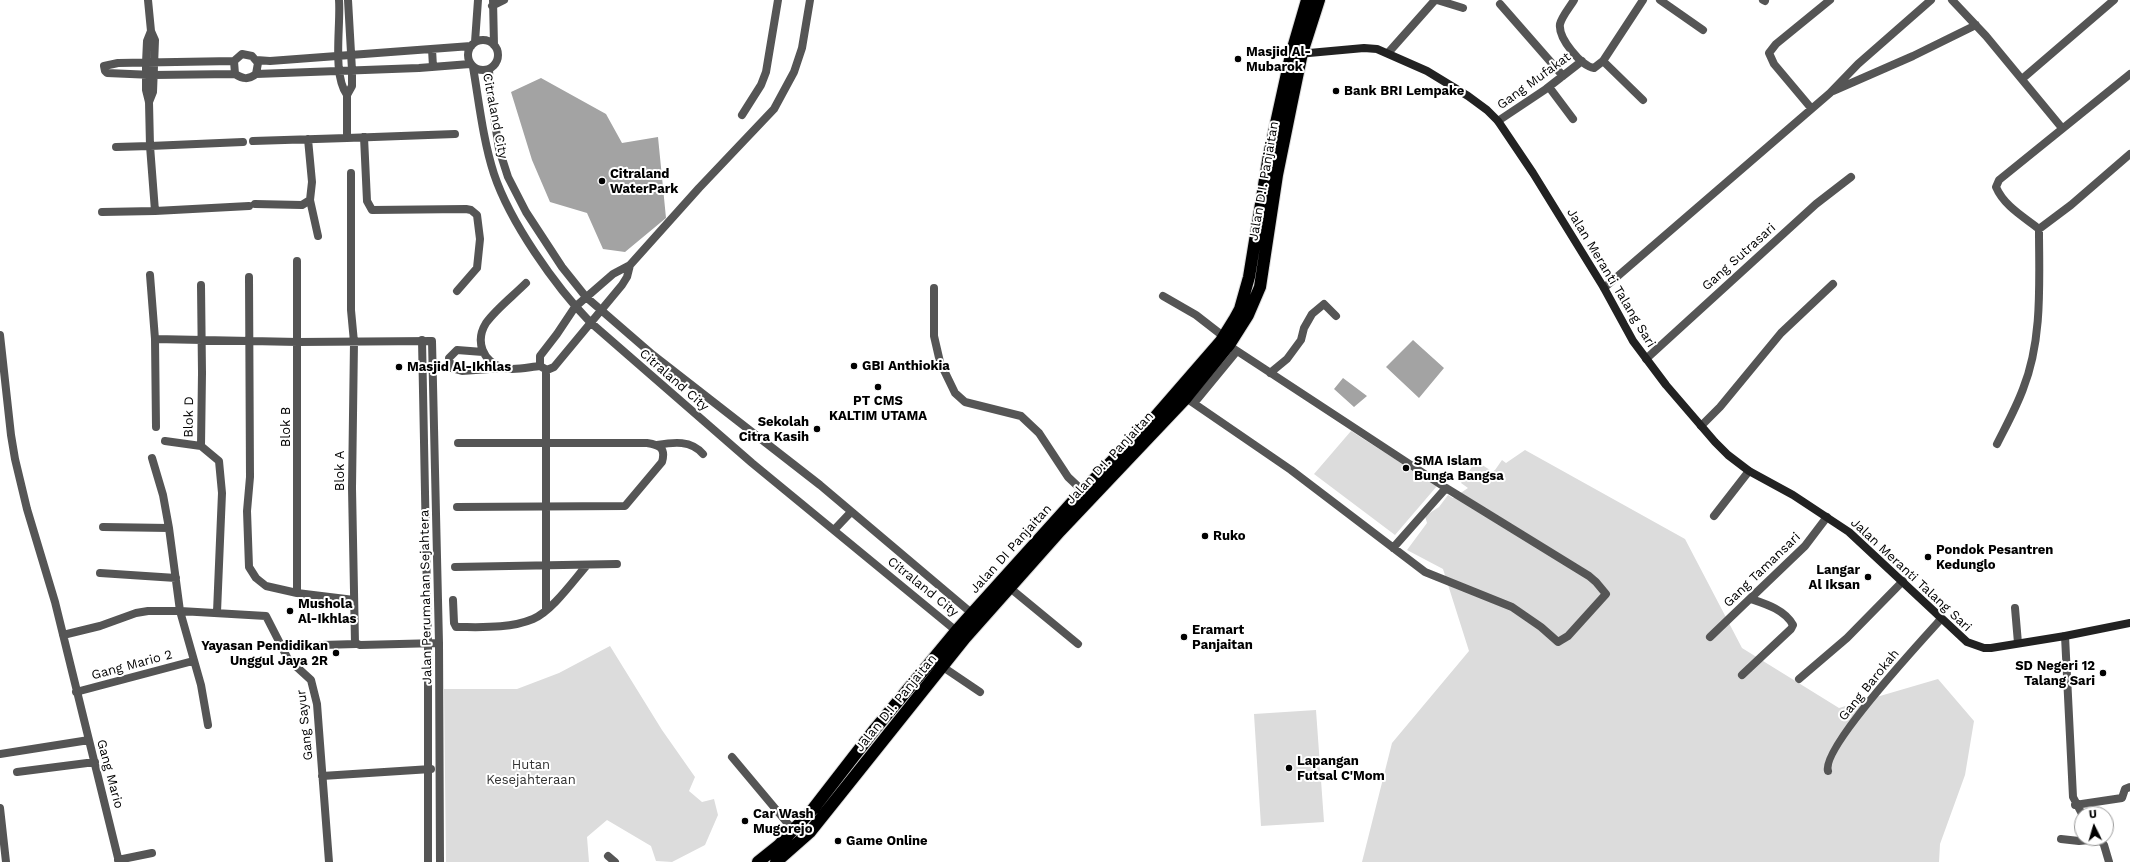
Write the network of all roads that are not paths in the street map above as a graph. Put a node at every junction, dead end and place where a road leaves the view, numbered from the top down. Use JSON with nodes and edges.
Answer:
{"nodes":[{"id":1,"x":148,"y":0,"type":"edge"},
{"id":2,"x":339,"y":0,"type":"edge"},
{"id":3,"x":348,"y":0,"type":"edge"},
{"id":4,"x":478,"y":0,"type":"edge"},
{"id":5,"x":504,"y":0,"type":"edge"},
{"id":6,"x":778,"y":0,"type":"edge"},
{"id":7,"x":810,"y":0,"type":"edge"},
{"id":8,"x":1307,"y":0,"type":"edge"},
{"id":9,"x":1318,"y":0,"type":"edge"},
{"id":10,"x":1436,"y":0,"type":"edge"},
{"id":11,"x":1574,"y":0,"type":"edge"},
{"id":12,"x":1643,"y":0,"type":"edge"},
{"id":13,"x":1660,"y":0,"type":"edge"},
{"id":14,"x":1830,"y":0,"type":"edge"},
{"id":15,"x":1931,"y":0,"type":"edge"},
{"id":16,"x":1952,"y":0,"type":"edge"},
{"id":17,"x":2114,"y":0,"type":"edge"},
{"id":18,"x":493,"y":3,"type":"edge"},
{"id":19,"x":1500,"y":4,"type":"dead end"},
{"id":20,"x":1462,"y":8,"type":"dead end"},
{"id":21,"x":1976,"y":25,"type":"junction"},
{"id":22,"x":1703,"y":30,"type":"dead end"},
{"id":23,"x":473,"y":44,"type":"junction"},
{"id":24,"x":494,"y":45,"type":"junction"},
{"id":25,"x":432,"y":49,"type":"junction"},
{"id":26,"x":1388,"y":53,"type":"junction"},
{"id":27,"x":1297,"y":54,"type":"junction"},
{"id":28,"x":351,"y":55,"type":"junction"},
{"id":29,"x":339,"y":56,"type":"junction"},
{"id":30,"x":256,"y":60,"type":"junction"},
{"id":31,"x":234,"y":61,"type":"junction"},
{"id":32,"x":1582,"y":61,"type":"junction"},
{"id":33,"x":1603,"y":61,"type":"junction"},
{"id":34,"x":150,"y":63,"type":"junction"},
{"id":35,"x":472,"y":65,"type":"junction"},
{"id":36,"x":433,"y":67,"type":"junction"},
{"id":37,"x":489,"y":69,"type":"junction"},
{"id":38,"x":352,"y":70,"type":"junction"},
{"id":39,"x":340,"y":71,"type":"junction"},
{"id":40,"x":235,"y":74,"type":"junction"},
{"id":41,"x":256,"y":74,"type":"junction"},
{"id":42,"x":2130,"y":74,"type":"edge"},
{"id":43,"x":149,"y":75,"type":"junction"},
{"id":44,"x":1563,"y":76,"type":"junction"},
{"id":45,"x":2022,"y":79,"type":"junction"},
{"id":46,"x":1548,"y":87,"type":"junction"},
{"id":47,"x":1830,"y":93,"type":"junction"},
{"id":48,"x":347,"y":95,"type":"junction"},
{"id":49,"x":1643,"y":100,"type":"dead end"},
{"id":50,"x":1810,"y":108,"type":"junction"},
{"id":51,"x":742,"y":115,"type":"dead end"},
{"id":52,"x":1573,"y":119,"type":"dead end"},
{"id":53,"x":1498,"y":121,"type":"junction"},
{"id":54,"x":2062,"y":128,"type":"junction"},
{"id":55,"x":455,"y":134,"type":"dead end"},
{"id":56,"x":364,"y":137,"type":"junction"},
{"id":57,"x":347,"y":138,"type":"junction"},
{"id":58,"x":308,"y":139,"type":"junction"},
{"id":59,"x":253,"y":141,"type":"dead end"},
{"id":60,"x":243,"y":142,"type":"dead end"},
{"id":61,"x":150,"y":146,"type":"junction"},
{"id":62,"x":116,"y":147,"type":"dead end"},
{"id":63,"x":2130,"y":154,"type":"edge"},
{"id":64,"x":351,"y":173,"type":"dead end"},
{"id":65,"x":1851,"y":177,"type":"dead end"},
{"id":66,"x":310,"y":200,"type":"junction"},
{"id":67,"x":155,"y":211,"type":"junction"},
{"id":68,"x":102,"y":212,"type":"dead end"},
{"id":69,"x":2039,"y":229,"type":"junction"},
{"id":70,"x":318,"y":236,"type":"dead end"},
{"id":71,"x":297,"y":261,"type":"dead end"},
{"id":72,"x":630,"y":265,"type":"junction"},
{"id":73,"x":150,"y":275,"type":"dead end"},
{"id":74,"x":249,"y":277,"type":"dead end"},
{"id":75,"x":526,"y":283,"type":"dead end"},
{"id":76,"x":1833,"y":284,"type":"dead end"},
{"id":77,"x":200,"y":285,"type":"dead end"},
{"id":78,"x":934,"y":288,"type":"dead end"},
{"id":79,"x":1604,"y":288,"type":"junction"},
{"id":80,"x":457,"y":291,"type":"dead end"},
{"id":81,"x":586,"y":296,"type":"junction"},
{"id":82,"x":1163,"y":296,"type":"dead end"},
{"id":83,"x":575,"y":307,"type":"junction"},
{"id":84,"x":602,"y":311,"type":"junction"},
{"id":85,"x":1336,"y":316,"type":"dead end"},
{"id":86,"x":590,"y":322,"type":"junction"},
{"id":87,"x":0,"y":335,"type":"edge"},
{"id":88,"x":155,"y":340,"type":"junction"},
{"id":89,"x":422,"y":340,"type":"junction"},
{"id":90,"x":202,"y":341,"type":"junction"},
{"id":91,"x":250,"y":341,"type":"junction"},
{"id":92,"x":298,"y":342,"type":"junction"},
{"id":93,"x":354,"y":342,"type":"junction"},
{"id":94,"x":1227,"y":343,"type":"junction"},
{"id":95,"x":483,"y":352,"type":"junction"},
{"id":96,"x":1646,"y":359,"type":"junction"},
{"id":97,"x":503,"y":368,"type":"junction"},
{"id":98,"x":543,"y":368,"type":"junction"},
{"id":99,"x":1270,"y":373,"type":"junction"},
{"id":100,"x":1190,"y":400,"type":"junction"},
{"id":101,"x":1701,"y":426,"type":"junction"},
{"id":102,"x":156,"y":427,"type":"dead end"},
{"id":103,"x":165,"y":440,"type":"dead end"},
{"id":104,"x":458,"y":443,"type":"dead end"},
{"id":105,"x":547,"y":444,"type":"junction"},
{"id":106,"x":1997,"y":444,"type":"dead end"},
{"id":107,"x":657,"y":445,"type":"junction"},
{"id":108,"x":201,"y":446,"type":"junction"},
{"id":109,"x":703,"y":454,"type":"dead end"},
{"id":110,"x":152,"y":458,"type":"dead end"},
{"id":111,"x":1749,"y":471,"type":"junction"},
{"id":112,"x":1446,"y":488,"type":"junction"},
{"id":113,"x":1087,"y":495,"type":"junction"},
{"id":114,"x":457,"y":507,"type":"dead end"},
{"id":115,"x":547,"y":508,"type":"junction"},
{"id":116,"x":851,"y":512,"type":"junction"},
{"id":117,"x":1714,"y":516,"type":"dead end"},
{"id":118,"x":1827,"y":517,"type":"junction"},
{"id":119,"x":103,"y":527,"type":"dead end"},
{"id":120,"x":169,"y":528,"type":"junction"},
{"id":121,"x":834,"y":530,"type":"junction"},
{"id":122,"x":1393,"y":548,"type":"junction"},
{"id":123,"x":547,"y":564,"type":"junction"},
{"id":124,"x":617,"y":564,"type":"dead end"},
{"id":125,"x":587,"y":565,"type":"junction"},
{"id":126,"x":455,"y":567,"type":"dead end"},
{"id":127,"x":100,"y":573,"type":"dead end"},
{"id":128,"x":176,"y":578,"type":"junction"},
{"id":129,"x":1902,"y":581,"type":"junction"},
{"id":130,"x":1010,"y":588,"type":"junction"},
{"id":131,"x":297,"y":593,"type":"junction"},
{"id":132,"x":1751,"y":598,"type":"junction"},
{"id":133,"x":354,"y":600,"type":"junction"},
{"id":134,"x":453,"y":600,"type":"dead end"},
{"id":135,"x":2015,"y":608,"type":"dead end"},
{"id":136,"x":546,"y":610,"type":"junction"},
{"id":137,"x":180,"y":611,"type":"junction"},
{"id":138,"x":217,"y":612,"type":"junction"},
{"id":139,"x":976,"y":617,"type":"junction"},
{"id":140,"x":1941,"y":620,"type":"junction"},
{"id":141,"x":2130,"y":623,"type":"edge"},
{"id":142,"x":961,"y":634,"type":"junction"},
{"id":143,"x":63,"y":635,"type":"junction"},
{"id":144,"x":2065,"y":636,"type":"junction"},
{"id":145,"x":1710,"y":637,"type":"dead end"},
{"id":146,"x":439,"y":643,"type":"junction"},
{"id":147,"x":2018,"y":643,"type":"junction"},
{"id":148,"x":356,"y":644,"type":"junction"},
{"id":149,"x":428,"y":644,"type":"junction"},
{"id":150,"x":1078,"y":644,"type":"dead end"},
{"id":151,"x":322,"y":645,"type":"dead end"},
{"id":152,"x":193,"y":661,"type":"junction"},
{"id":153,"x":943,"y":667,"type":"junction"},
{"id":154,"x":1742,"y":674,"type":"dead end"},
{"id":155,"x":1799,"y":679,"type":"dead end"},
{"id":156,"x":76,"y":692,"type":"junction"},
{"id":157,"x":980,"y":692,"type":"dead end"},
{"id":158,"x":208,"y":725,"type":"dead end"},
{"id":159,"x":89,"y":740,"type":"junction"},
{"id":160,"x":0,"y":754,"type":"edge"},
{"id":161,"x":732,"y":756,"type":"dead end"},
{"id":162,"x":95,"y":762,"type":"junction"},
{"id":163,"x":439,"y":768,"type":"junction"},
{"id":164,"x":427,"y":769,"type":"junction"},
{"id":165,"x":1828,"y":771,"type":"dead end"},
{"id":166,"x":17,"y":772,"type":"dead end"},
{"id":167,"x":322,"y":776,"type":"junction"},
{"id":168,"x":2130,"y":787,"type":"edge"},
{"id":169,"x":2075,"y":805,"type":"joint"},
{"id":170,"x":0,"y":808,"type":"edge"},
{"id":171,"x":794,"y":831,"type":"junction"},
{"id":172,"x":2061,"y":839,"type":"dead end"},
{"id":173,"x":2074,"y":840,"type":"edge"},
{"id":174,"x":2103,"y":846,"type":"edge"},
{"id":175,"x":152,"y":853,"type":"dead end"},
{"id":176,"x":608,"y":856,"type":"dead end"},
{"id":177,"x":119,"y":861,"type":"edge"},
{"id":178,"x":6,"y":862,"type":"edge"},
{"id":179,"x":329,"y":862,"type":"edge"},
{"id":180,"x":428,"y":862,"type":"edge"},
{"id":181,"x":440,"y":862,"type":"edge"},
{"id":182,"x":615,"y":862,"type":"edge"},
{"id":183,"x":758,"y":862,"type":"edge"},
{"id":184,"x":776,"y":862,"type":"edge"},
{"id":185,"x":2109,"y":862,"type":"edge"}],
"edges":[{"from":1,"to":34,"type":"street"},
{"from":2,"to":29,"type":"street"},
{"from":3,"to":28,"type":"street"},
{"from":4,"to":23,"type":"street","name":"Citraland City"},
{"from":5,"to":18,"type":"street"},
{"from":6,"to":51,"type":"street"},
{"from":7,"to":72,"type":"street"},
{"from":8,"to":27,"type":"highway","name":"Jalan DI Panjaitan"},
{"from":9,"to":27,"type":"highway"},
{"from":10,"to":20,"type":"street"},
{"from":10,"to":26,"type":"street"},
{"from":11,"to":32,"type":"street"},
{"from":12,"to":33,"type":"street"},
{"from":13,"to":22,"type":"street"},
{"from":14,"to":50,"type":"street"},
{"from":15,"to":47,"type":"street"},
{"from":16,"to":21,"type":"street"},
{"from":17,"to":45,"type":"street"},
{"from":18,"to":24,"type":"street","name":"Citraland City"},
{"from":19,"to":44,"type":"street"},
{"from":21,"to":45,"type":"street"},
{"from":21,"to":47,"type":"street"},
{"from":23,"to":24,"type":"street"},
{"from":23,"to":25,"type":"street"},
{"from":23,"to":35,"type":"street","name":"Citraland City"},
{"from":24,"to":37,"type":"street","name":"Citraland City"},
{"from":25,"to":28,"type":"street"},
{"from":25,"to":36,"type":"street"},
{"from":26,"to":27,"type":"street","name":"Jalan Meranti Talang Sari"},
{"from":26,"to":53,"type":"street","name":"Jalan Meranti Talang Sari"},
{"from":27,"to":94,"type":"highway","name":"Jalan DI Panjaitan"},
{"from":28,"to":29,"type":"street"},
{"from":28,"to":38,"type":"street"},
{"from":29,"to":30,"type":"street"},
{"from":29,"to":39,"type":"street"},
{"from":30,"to":31,"type":"street"},
{"from":30,"to":41,"type":"street"},
{"from":31,"to":34,"type":"street"},
{"from":31,"to":40,"type":"street"},
{"from":32,"to":33,"type":"street","name":"Gang Mufakat"},
{"from":32,"to":44,"type":"street","name":"Gang Mufakat"},
{"from":33,"to":49,"type":"street"},
{"from":34,"to":43,"type":"street"},
{"from":34,"to":43,"type":"street"},
{"from":35,"to":36,"type":"street"},
{"from":35,"to":37,"type":"street","name":"Citraland City"},
{"from":35,"to":83,"type":"street","name":"Citraland City"},
{"from":36,"to":38,"type":"street"},
{"from":37,"to":81,"type":"street","name":"Citraland City"},
{"from":38,"to":39,"type":"street"},
{"from":38,"to":48,"type":"street"},
{"from":39,"to":41,"type":"street"},
{"from":39,"to":48,"type":"street"},
{"from":40,"to":41,"type":"street"},
{"from":40,"to":43,"type":"street"},
{"from":42,"to":54,"type":"street"},
{"from":43,"to":61,"type":"street"},
{"from":44,"to":46,"type":"street","name":"Gang Mufakat"},
{"from":45,"to":54,"type":"street"},
{"from":46,"to":52,"type":"street"},
{"from":46,"to":53,"type":"street","name":"Gang Mufakat"},
{"from":47,"to":50,"type":"street"},
{"from":48,"to":57,"type":"street"},
{"from":50,"to":79,"type":"street"},
{"from":53,"to":79,"type":"street","name":"Jalan Meranti Talang Sari"},
{"from":54,"to":69,"type":"street"},
{"from":55,"to":56,"type":"street"},
{"from":56,"to":57,"type":"street"},
{"from":56,"to":80,"type":"street"},
{"from":57,"to":58,"type":"street"},
{"from":58,"to":59,"type":"street"},
{"from":58,"to":66,"type":"street"},
{"from":60,"to":61,"type":"street"},
{"from":61,"to":62,"type":"street"},
{"from":61,"to":67,"type":"street"},
{"from":63,"to":69,"type":"street"},
{"from":64,"to":93,"type":"street","name":"Blok A"},
{"from":65,"to":96,"type":"street","name":"Gang Sutrasari"},
{"from":66,"to":67,"type":"street"},
{"from":66,"to":70,"type":"street"},
{"from":67,"to":68,"type":"street"},
{"from":69,"to":106,"type":"street"},
{"from":71,"to":92,"type":"street","name":"Blok B"},
{"from":72,"to":81,"type":"street"},
{"from":72,"to":84,"type":"street"},
{"from":73,"to":88,"type":"street"},
{"from":74,"to":91,"type":"street"},
{"from":75,"to":95,"type":"street"},
{"from":76,"to":101,"type":"street"},
{"from":77,"to":90,"type":"street","name":"Blok D"},
{"from":78,"to":113,"type":"street"},
{"from":79,"to":96,"type":"street","name":"Jalan Meranti Talang Sari"},
{"from":81,"to":83,"type":"street"},
{"from":81,"to":84,"type":"street","name":"Citraland City"},
{"from":82,"to":94,"type":"street"},
{"from":83,"to":86,"type":"street","name":"Citraland City"},
{"from":83,"to":98,"type":"street"},
{"from":84,"to":86,"type":"street"},
{"from":84,"to":116,"type":"street","name":"Citraland City"},
{"from":85,"to":99,"type":"street"},
{"from":86,"to":98,"type":"street"},
{"from":86,"to":121,"type":"street","name":"Citraland City"},
{"from":87,"to":143,"type":"street","name":"Gang Mario"},
{"from":88,"to":90,"type":"street"},
{"from":88,"to":102,"type":"street"},
{"from":89,"to":93,"type":"street"},
{"from":89,"to":146,"type":"street","name":"Jalan Perumahan Sejahtera"},
{"from":89,"to":149,"type":"street","name":"Jalan Perumahan Sejahtera"},
{"from":90,"to":91,"type":"street"},
{"from":90,"to":108,"type":"street","name":"Blok D"},
{"from":91,"to":92,"type":"street"},
{"from":91,"to":131,"type":"street"},
{"from":92,"to":93,"type":"street"},
{"from":92,"to":131,"type":"street","name":"Blok B"},
{"from":93,"to":133,"type":"street","name":"Blok A"},
{"from":94,"to":99,"type":"street"},
{"from":94,"to":100,"type":"highway","name":"Jalan D.I. Panjaitan"},
{"from":94,"to":113,"type":"highway","name":"Jalan DI Panjaitan"},
{"from":95,"to":97,"type":"street"},
{"from":95,"to":97,"type":"street"},
{"from":96,"to":101,"type":"street","name":"Jalan Meranti Talang Sari"},
{"from":97,"to":98,"type":"street"},
{"from":98,"to":105,"type":"street"},
{"from":99,"to":112,"type":"street"},
{"from":100,"to":113,"type":"highway","name":"Jalan D.I. Panjaitan"},
{"from":100,"to":122,"type":"street"},
{"from":101,"to":111,"type":"street","name":"Jalan Meranti Talang Sari"},
{"from":103,"to":108,"type":"street"},
{"from":104,"to":105,"type":"street"},
{"from":105,"to":107,"type":"street"},
{"from":105,"to":115,"type":"street"},
{"from":107,"to":109,"type":"street"},
{"from":107,"to":115,"type":"street"},
{"from":108,"to":138,"type":"street","name":"Blok D"},
{"from":110,"to":120,"type":"street"},
{"from":111,"to":117,"type":"street"},
{"from":111,"to":118,"type":"street","name":"Jalan Meranti Talang Sari"},
{"from":112,"to":122,"type":"street"},
{"from":112,"to":122,"type":"street"},
{"from":113,"to":130,"type":"highway","name":"Jalan D.I. Panjaitan"},
{"from":113,"to":139,"type":"highway","name":"Jalan DI Panjaitan"},
{"from":114,"to":115,"type":"street"},
{"from":115,"to":123,"type":"street"},
{"from":116,"to":121,"type":"street"},
{"from":116,"to":139,"type":"street","name":"Citraland City"},
{"from":118,"to":129,"type":"street","name":"Jalan Meranti Talang Sari"},
{"from":118,"to":132,"type":"street","name":"Gang Tamansari"},
{"from":119,"to":120,"type":"street"},
{"from":120,"to":128,"type":"street"},
{"from":121,"to":142,"type":"street","name":"Citraland City"},
{"from":123,"to":125,"type":"street"},
{"from":123,"to":126,"type":"street"},
{"from":123,"to":136,"type":"street"},
{"from":124,"to":125,"type":"street"},
{"from":125,"to":136,"type":"street"},
{"from":127,"to":128,"type":"street"},
{"from":128,"to":137,"type":"street"},
{"from":129,"to":140,"type":"street","name":"Jalan Meranti Talang Sari"},
{"from":129,"to":155,"type":"street"},
{"from":130,"to":139,"type":"highway","name":"Jalan D.I. Panjaitan"},
{"from":130,"to":150,"type":"street"},
{"from":131,"to":133,"type":"street"},
{"from":132,"to":145,"type":"street","name":"Gang Tamansari"},
{"from":132,"to":154,"type":"street"},
{"from":133,"to":148,"type":"street","name":"Blok A"},
{"from":134,"to":136,"type":"street"},
{"from":135,"to":147,"type":"street"},
{"from":137,"to":138,"type":"street","name":"Gang Sayur"},
{"from":137,"to":143,"type":"street","name":"Gang Sayur"},
{"from":137,"to":152,"type":"street"},
{"from":138,"to":167,"type":"street","name":"Gang Sayur"},
{"from":139,"to":142,"type":"highway","name":"Jalan DI Panjaitan"},
{"from":140,"to":147,"type":"street","name":"Jalan Meranti Talang Sari"},
{"from":140,"to":165,"type":"street","name":"Gang Barokah"},
{"from":141,"to":144,"type":"street","name":"Jalan Meranti Talang Sari"},
{"from":142,"to":153,"type":"highway","name":"Jalan D.I. Panjaitan"},
{"from":142,"to":171,"type":"highway"},
{"from":143,"to":156,"type":"street","name":"Gang Mario"},
{"from":144,"to":147,"type":"street","name":"Jalan Meranti Talang Sari"},
{"from":144,"to":169,"type":"street"},
{"from":146,"to":149,"type":"street"},
{"from":146,"to":163,"type":"street","name":"Jalan Perumahan Sejahtera"},
{"from":148,"to":149,"type":"street"},
{"from":148,"to":151,"type":"street"},
{"from":149,"to":164,"type":"street","name":"Jalan Perumahan Sejahtera"},
{"from":152,"to":156,"type":"street","name":"Gang Mario 2"},
{"from":152,"to":158,"type":"street"},
{"from":153,"to":157,"type":"street"},
{"from":153,"to":184,"type":"highway","name":"Jalan D.I. Panjaitan"},
{"from":156,"to":159,"type":"street","name":"Gang Mario"},
{"from":159,"to":160,"type":"street"},
{"from":159,"to":162,"type":"street","name":"Gang Mario"},
{"from":161,"to":171,"type":"street"},
{"from":162,"to":166,"type":"street"},
{"from":162,"to":177,"type":"street","name":"Gang Mario"},
{"from":163,"to":164,"type":"street","name":"Gang Sayur"},
{"from":163,"to":181,"type":"street","name":"Jalan Perumahan Sejahtera"},
{"from":164,"to":167,"type":"street","name":"Gang Sayur"},
{"from":164,"to":180,"type":"street","name":"Jalan Perumahan Sejahtera"},
{"from":167,"to":179,"type":"street"},
{"from":168,"to":169,"type":"street"},
{"from":170,"to":178,"type":"street"},
{"from":171,"to":183,"type":"highway"},
{"from":172,"to":173,"type":"street"},
{"from":174,"to":185,"type":"street"},
{"from":175,"to":177,"type":"street"},
{"from":176,"to":182,"type":"street"}]}
